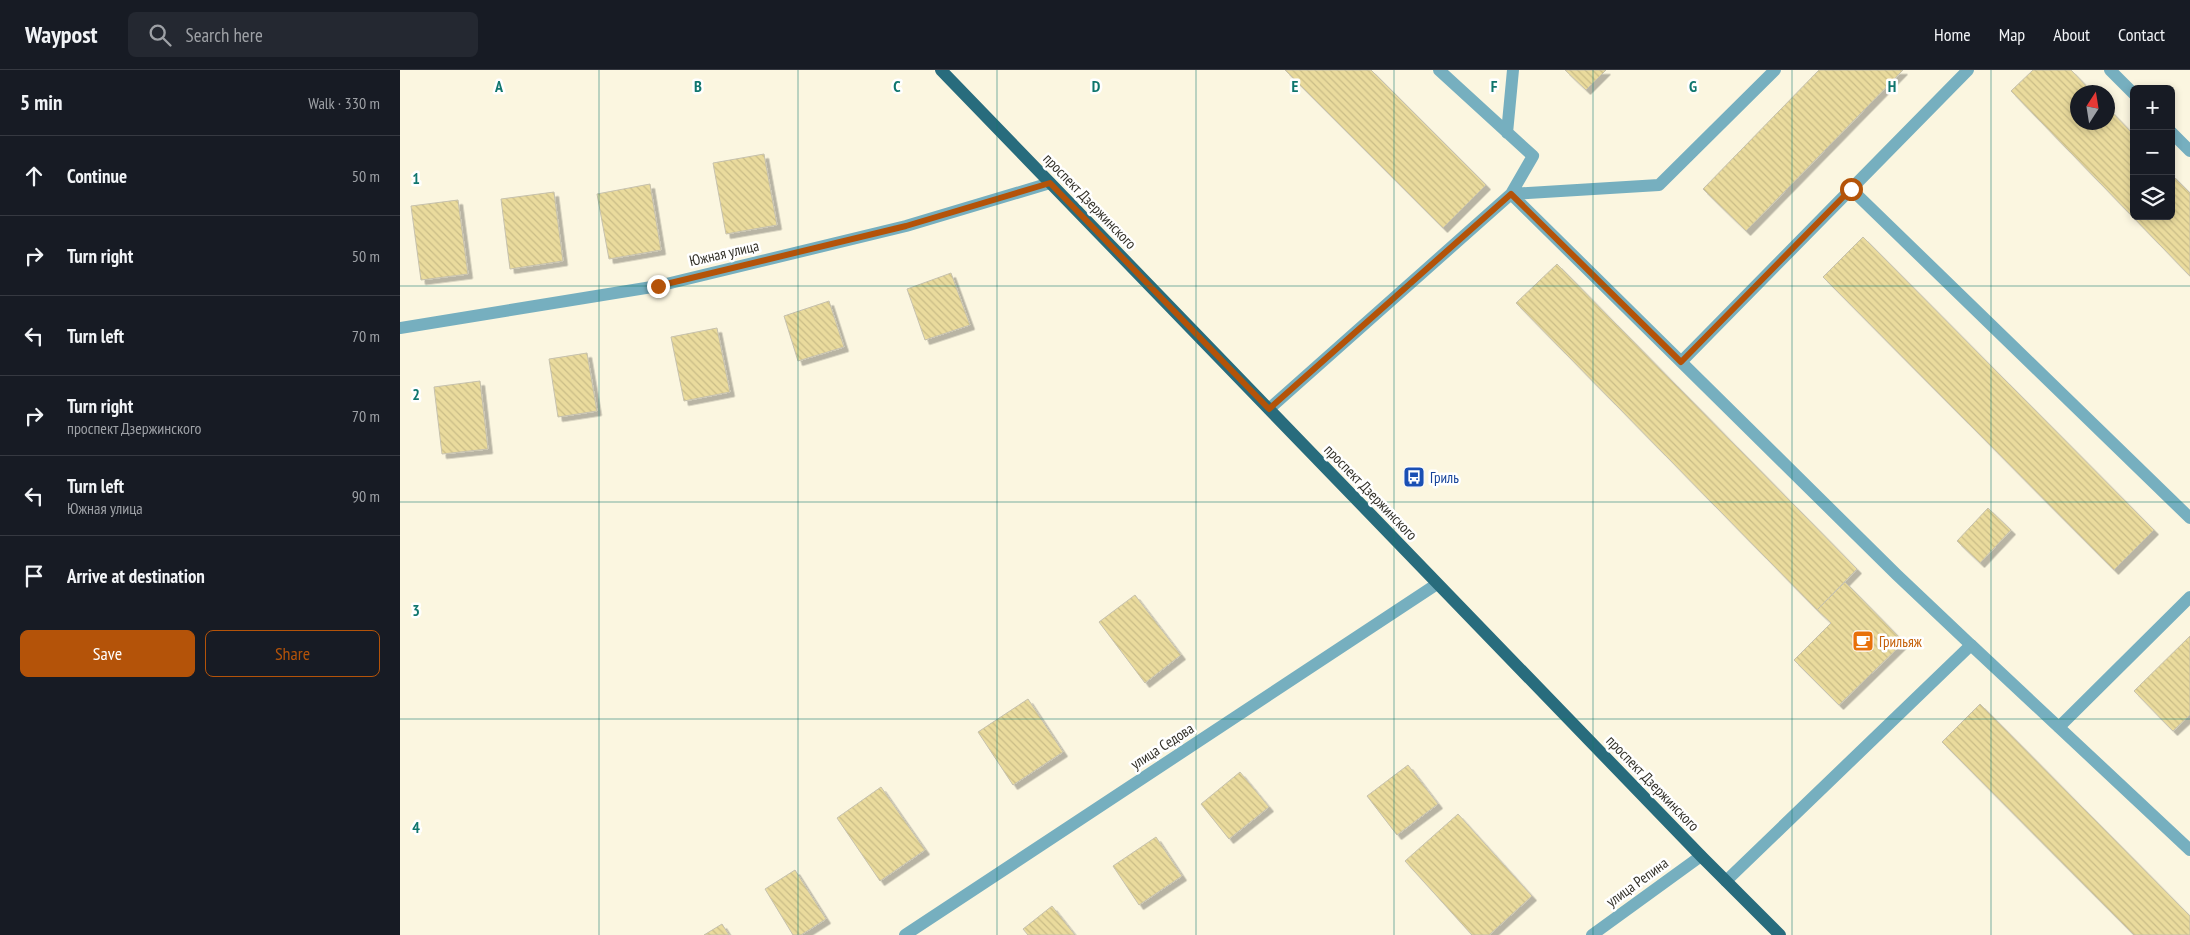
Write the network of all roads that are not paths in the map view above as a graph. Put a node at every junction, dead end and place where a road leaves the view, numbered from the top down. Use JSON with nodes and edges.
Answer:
{"nodes":[{"id":1,"x":941,"y":70,"type":"edge"},
{"id":2,"x":1439,"y":70,"type":"edge"},
{"id":3,"x":1514,"y":70,"type":"edge"},
{"id":4,"x":1775,"y":70,"type":"edge"},
{"id":5,"x":1968,"y":70,"type":"edge"},
{"id":6,"x":2110,"y":70,"type":"edge"},
{"id":7,"x":2130,"y":90,"type":"edge"},
{"id":8,"x":1507,"y":133,"type":"junction"},
{"id":9,"x":2175,"y":136,"type":"edge"},
{"id":10,"x":2190,"y":151,"type":"edge"},
{"id":11,"x":1050,"y":183,"type":"junction"},
{"id":12,"x":1851,"y":189,"type":"junction"},
{"id":13,"x":1511,"y":194,"type":"junction"},
{"id":14,"x":400,"y":328,"type":"edge"},
{"id":15,"x":1681,"y":362,"type":"junction"},
{"id":16,"x":1269,"y":409,"type":"junction"},
{"id":17,"x":2190,"y":518,"type":"edge"},
{"id":18,"x":1438,"y":584,"type":"junction"},
{"id":19,"x":2190,"y":597,"type":"edge"},
{"id":20,"x":1971,"y":644,"type":"junction"},
{"id":21,"x":2059,"y":727,"type":"junction"},
{"id":22,"x":2190,"y":850,"type":"edge"},
{"id":23,"x":1701,"y":856,"type":"junction"},
{"id":24,"x":1726,"y":881,"type":"junction"},
{"id":25,"x":905,"y":935,"type":"edge"},
{"id":26,"x":1592,"y":935,"type":"edge"},
{"id":27,"x":1780,"y":935,"type":"edge"}],
"edges":[{"from":1,"to":11,"type":"main road","name":"проспект Дзержинского"},
{"from":2,"to":8,"type":"street"},
{"from":3,"to":8,"type":"street"},
{"from":4,"to":13,"type":"street"},
{"from":5,"to":12,"type":"street"},
{"from":6,"to":7,"type":"street"},
{"from":8,"to":13,"type":"street"},
{"from":9,"to":10,"type":"street"},
{"from":11,"to":14,"type":"street","name":"Южная улица"},
{"from":11,"to":16,"type":"main road","name":"проспект Дзержинского"},
{"from":12,"to":15,"type":"street"},
{"from":12,"to":17,"type":"street"},
{"from":13,"to":15,"type":"street"},
{"from":13,"to":16,"type":"street"},
{"from":15,"to":20,"type":"street"},
{"from":16,"to":18,"type":"main road","name":"проспект Дзержинского"},
{"from":18,"to":23,"type":"main road","name":"проспект Дзержинского"},
{"from":18,"to":25,"type":"street","name":"улица Седова"},
{"from":19,"to":21,"type":"street"},
{"from":20,"to":21,"type":"street"},
{"from":20,"to":24,"type":"street"},
{"from":21,"to":22,"type":"street"},
{"from":23,"to":24,"type":"main road","name":"проспект Дзержинского"},
{"from":23,"to":26,"type":"street","name":"улица Репина"},
{"from":24,"to":27,"type":"main road","name":"проспект Дзержинского"}]}
